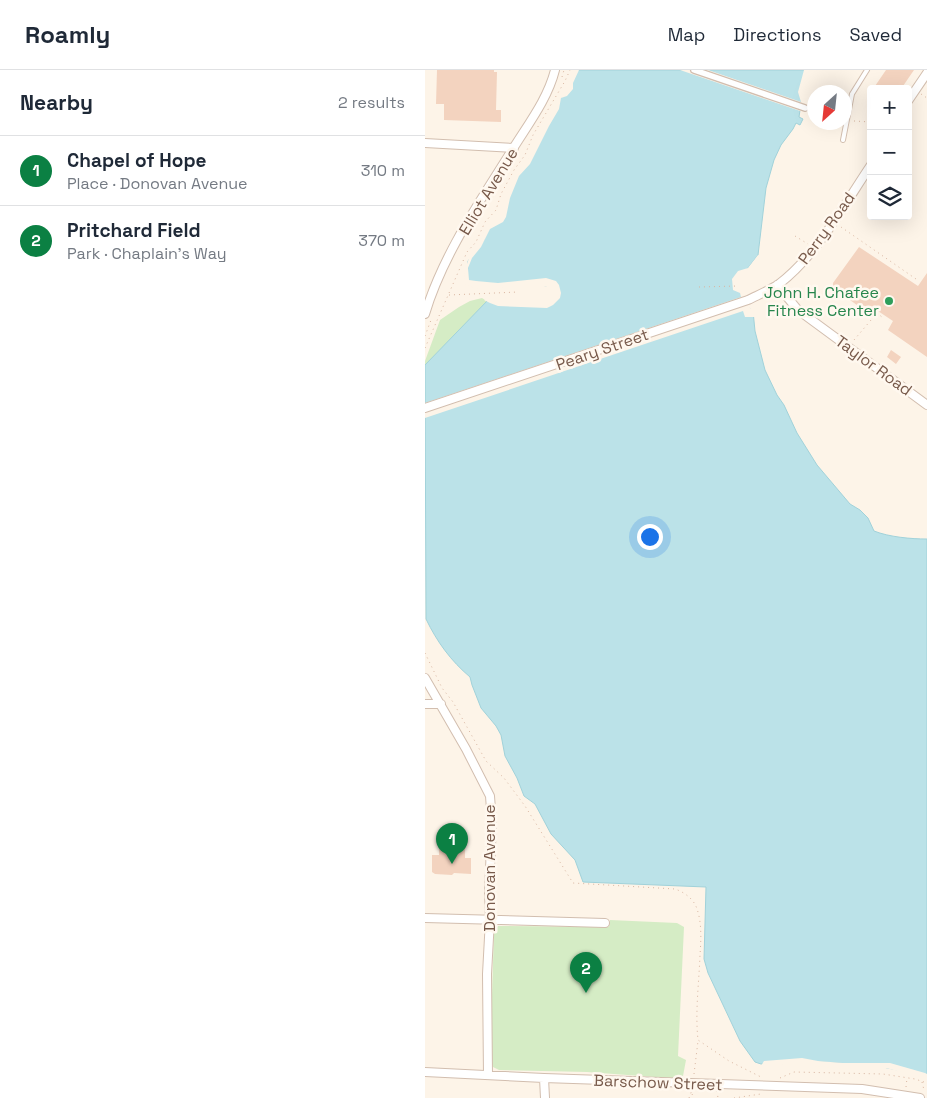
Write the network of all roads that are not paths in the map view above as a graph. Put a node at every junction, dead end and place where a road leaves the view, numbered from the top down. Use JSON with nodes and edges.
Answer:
{"nodes":[{"id":1,"x":555,"y":70,"type":"edge"},
{"id":2,"x":694,"y":70,"type":"edge"},
{"id":3,"x":867,"y":70,"type":"edge"},
{"id":4,"x":927,"y":73,"type":"edge"},
{"id":5,"x":912,"y":95,"type":"edge"},
{"id":6,"x":805,"y":108,"type":"dead end"},
{"id":7,"x":843,"y":140,"type":"dead end"},
{"id":8,"x":425,"y":143,"type":"edge"},
{"id":9,"x":514,"y":148,"type":"junction"},
{"id":10,"x":867,"y":171,"type":"edge"},
{"id":11,"x":777,"y":286,"type":"junction"},
{"id":12,"x":427,"y":299,"type":"edge"},
{"id":13,"x":428,"y":316,"type":"edge"},
{"id":14,"x":927,"y":405,"type":"edge"},
{"id":15,"x":425,"y":408,"type":"edge"},
{"id":16,"x":425,"y":678,"type":"edge"},
{"id":17,"x":425,"y":704,"type":"edge"},
{"id":18,"x":441,"y":704,"type":"junction"},
{"id":19,"x":425,"y":918,"type":"edge"},
{"id":20,"x":490,"y":919,"type":"junction"},
{"id":21,"x":605,"y":923,"type":"dead end"},
{"id":22,"x":425,"y":1072,"type":"edge"},
{"id":23,"x":488,"y":1075,"type":"junction"},
{"id":24,"x":544,"y":1078,"type":"junction"},
{"id":25,"x":922,"y":1096,"type":"edge"},
{"id":26,"x":545,"y":1098,"type":"edge"}],
"edges":[{"from":1,"to":9,"type":"street","name":"Elliot Avenue"},
{"from":2,"to":6,"type":"street"},
{"from":3,"to":7,"type":"lane"},
{"from":4,"to":5,"type":"street"},
{"from":8,"to":9,"type":"street"},
{"from":9,"to":12,"type":"street","name":"Elliot Avenue"},
{"from":10,"to":11,"type":"street","name":"Perry Road"},
{"from":11,"to":14,"type":"street","name":"Taylor Road"},
{"from":11,"to":15,"type":"street","name":"Peary Street"},
{"from":12,"to":13,"type":"street","name":"Elliot Avenue"},
{"from":16,"to":18,"type":"street","name":"Donovan Avenue"},
{"from":17,"to":18,"type":"street"},
{"from":18,"to":20,"type":"street","name":"Donovan Avenue"},
{"from":19,"to":20,"type":"street"},
{"from":20,"to":21,"type":"street"},
{"from":20,"to":23,"type":"street","name":"Donovan Avenue"},
{"from":22,"to":23,"type":"street","name":"Barschow Street"},
{"from":23,"to":24,"type":"street","name":"Barschow Street"},
{"from":24,"to":25,"type":"street","name":"Barschow Street"},
{"from":24,"to":26,"type":"street"}]}
